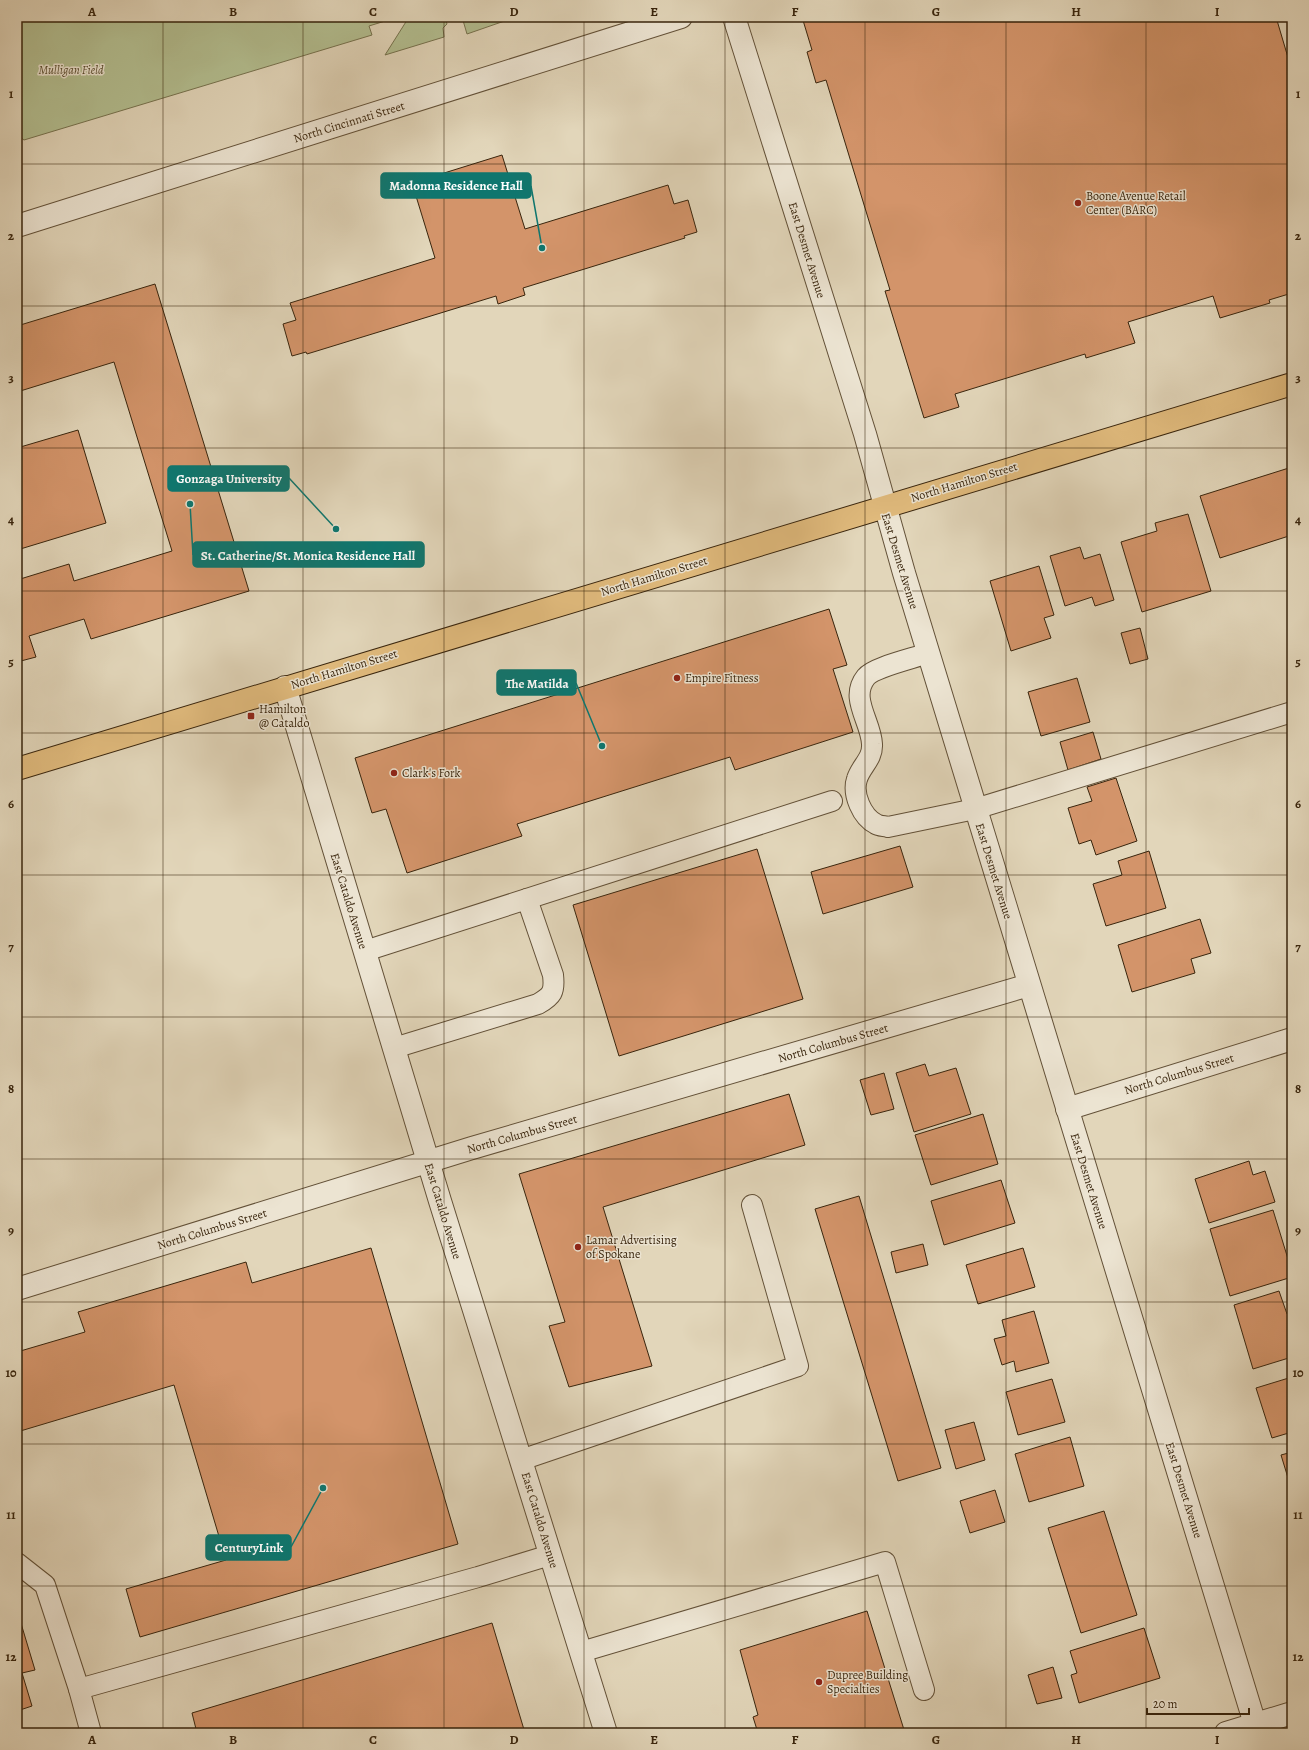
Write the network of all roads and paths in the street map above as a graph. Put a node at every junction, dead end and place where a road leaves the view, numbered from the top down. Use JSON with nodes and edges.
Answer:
{"nodes":[{"id":1,"x":681,"y":17,"type":"edge"},
{"id":2,"x":734,"y":17,"type":"edge"},
{"id":3,"x":17,"y":226,"type":"edge"},
{"id":4,"x":1292,"y":384,"type":"edge"},
{"id":5,"x":884,"y":506,"type":"junction"},
{"id":6,"x":928,"y":653,"type":"junction"},
{"id":7,"x":285,"y":687,"type":"junction"},
{"id":8,"x":1292,"y":712,"type":"edge"},
{"id":9,"x":17,"y":769,"type":"edge"},
{"id":10,"x":832,"y":801,"type":"dead end"},
{"id":11,"x":975,"y":808,"type":"junction"},
{"id":12,"x":527,"y":899,"type":"junction"},
{"id":13,"x":365,"y":951,"type":"junction"},
{"id":14,"x":1029,"y":985,"type":"junction"},
{"id":15,"x":1292,"y":1039,"type":"edge"},
{"id":16,"x":394,"y":1048,"type":"junction"},
{"id":17,"x":1067,"y":1109,"type":"junction"},
{"id":18,"x":428,"y":1162,"type":"junction"},
{"id":19,"x":752,"y":1205,"type":"dead end"},
{"id":20,"x":17,"y":1289,"type":"edge"},
{"id":21,"x":521,"y":1460,"type":"junction"},
{"id":22,"x":550,"y":1555,"type":"junction"},
{"id":23,"x":17,"y":1563,"type":"edge"},
{"id":24,"x":581,"y":1652,"type":"junction"},
{"id":25,"x":79,"y":1689,"type":"junction"},
{"id":26,"x":924,"y":1690,"type":"dead end"},
{"id":27,"x":1292,"y":1713,"type":"edge"},
{"id":28,"x":1255,"y":1724,"type":"junction"},
{"id":29,"x":91,"y":1733,"type":"edge"},
{"id":30,"x":606,"y":1733,"type":"edge"},
{"id":31,"x":1226,"y":1733,"type":"edge"}],
"edges":[{"from":1,"to":3,"type":"street","name":"North Cincinnati Street"},
{"from":2,"to":5,"type":"street","name":"East Desmet Avenue"},
{"from":4,"to":5,"type":"main road","name":"North Hamilton Street"},
{"from":5,"to":6,"type":"street","name":"East Desmet Avenue"},
{"from":5,"to":7,"type":"main road","name":"North Hamilton Street"},
{"from":6,"to":11,"type":"street","name":"East Desmet Avenue"},
{"from":6,"to":11,"type":"lane"},
{"from":7,"to":9,"type":"main road","name":"North Hamilton Street"},
{"from":7,"to":13,"type":"street","name":"East Cataldo Avenue"},
{"from":8,"to":11,"type":"lane"},
{"from":10,"to":12,"type":"lane"},
{"from":11,"to":14,"type":"street","name":"East Desmet Avenue"},
{"from":12,"to":13,"type":"lane"},
{"from":12,"to":16,"type":"lane"},
{"from":13,"to":16,"type":"street","name":"East Cataldo Avenue"},
{"from":14,"to":17,"type":"street","name":"East Desmet Avenue"},
{"from":14,"to":18,"type":"street","name":"North Columbus Street"},
{"from":15,"to":17,"type":"street","name":"North Columbus Street"},
{"from":16,"to":18,"type":"street","name":"East Cataldo Avenue"},
{"from":17,"to":28,"type":"street","name":"East Desmet Avenue"},
{"from":18,"to":20,"type":"street","name":"North Columbus Street"},
{"from":18,"to":21,"type":"street","name":"East Cataldo Avenue"},
{"from":19,"to":21,"type":"lane"},
{"from":21,"to":22,"type":"street","name":"East Cataldo Avenue"},
{"from":22,"to":24,"type":"street","name":"East Cataldo Avenue"},
{"from":22,"to":25,"type":"lane"},
{"from":23,"to":25,"type":"lane"},
{"from":24,"to":26,"type":"lane"},
{"from":24,"to":30,"type":"street","name":"East Cataldo Avenue"},
{"from":25,"to":29,"type":"lane"},
{"from":27,"to":28,"type":"street"},
{"from":28,"to":31,"type":"street"}]}
